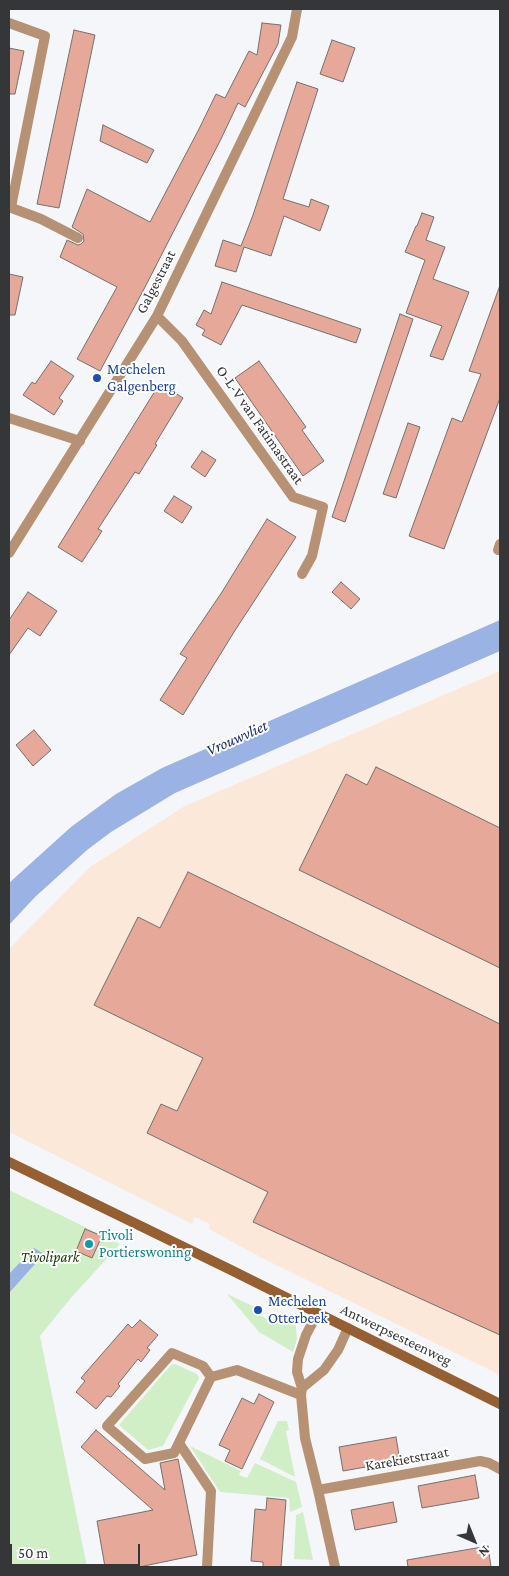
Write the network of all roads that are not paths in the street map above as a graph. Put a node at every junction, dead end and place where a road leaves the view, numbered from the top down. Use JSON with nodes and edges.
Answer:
{"nodes":[{"id":1,"x":297,"y":9,"type":"edge"},
{"id":2,"x":9,"y":23,"type":"edge"},
{"id":3,"x":10,"y":207,"type":"edge"},
{"id":4,"x":78,"y":238,"type":"dead end"},
{"id":5,"x":157,"y":316,"type":"junction"},
{"id":6,"x":9,"y":418,"type":"edge"},
{"id":7,"x":80,"y":440,"type":"junction"},
{"id":8,"x":9,"y":552,"type":"edge"},
{"id":9,"x":302,"y":574,"type":"dead end"},
{"id":10,"x":9,"y":1162,"type":"edge"},
{"id":11,"x":317,"y":1314,"type":"junction"},
{"id":12,"x":348,"y":1328,"type":"junction"},
{"id":13,"x":211,"y":1377,"type":"junction"},
{"id":14,"x":302,"y":1391,"type":"junction"},
{"id":15,"x":500,"y":1404,"type":"edge"},
{"id":16,"x":179,"y":1443,"type":"junction"},
{"id":17,"x":500,"y":1469,"type":"edge"},
{"id":18,"x":318,"y":1490,"type":"junction"},
{"id":19,"x":207,"y":1567,"type":"edge"},
{"id":20,"x":335,"y":1567,"type":"edge"}],
"edges":[{"from":1,"to":5,"type":"street","name":"Galgestraat"},
{"from":2,"to":3,"type":"street"},
{"from":3,"to":4,"type":"street"},
{"from":5,"to":7,"type":"street","name":"Galgestraat"},
{"from":5,"to":9,"type":"street","name":"O-L-V van Fatimastraat"},
{"from":6,"to":7,"type":"street"},
{"from":7,"to":8,"type":"street","name":"Galgestraat"},
{"from":10,"to":11,"type":"main road","name":"Antwerpsesteenweg"},
{"from":11,"to":12,"type":"main road","name":"Antwerpsesteenweg"},
{"from":11,"to":14,"type":"street"},
{"from":12,"to":14,"type":"street"},
{"from":12,"to":15,"type":"main road","name":"Antwerpsesteenweg"},
{"from":13,"to":14,"type":"street"},
{"from":13,"to":16,"type":"street"},
{"from":13,"to":16,"type":"street"},
{"from":14,"to":18,"type":"street"},
{"from":16,"to":19,"type":"street"},
{"from":17,"to":18,"type":"street","name":"Karekietstraat"},
{"from":18,"to":20,"type":"street"}]}
